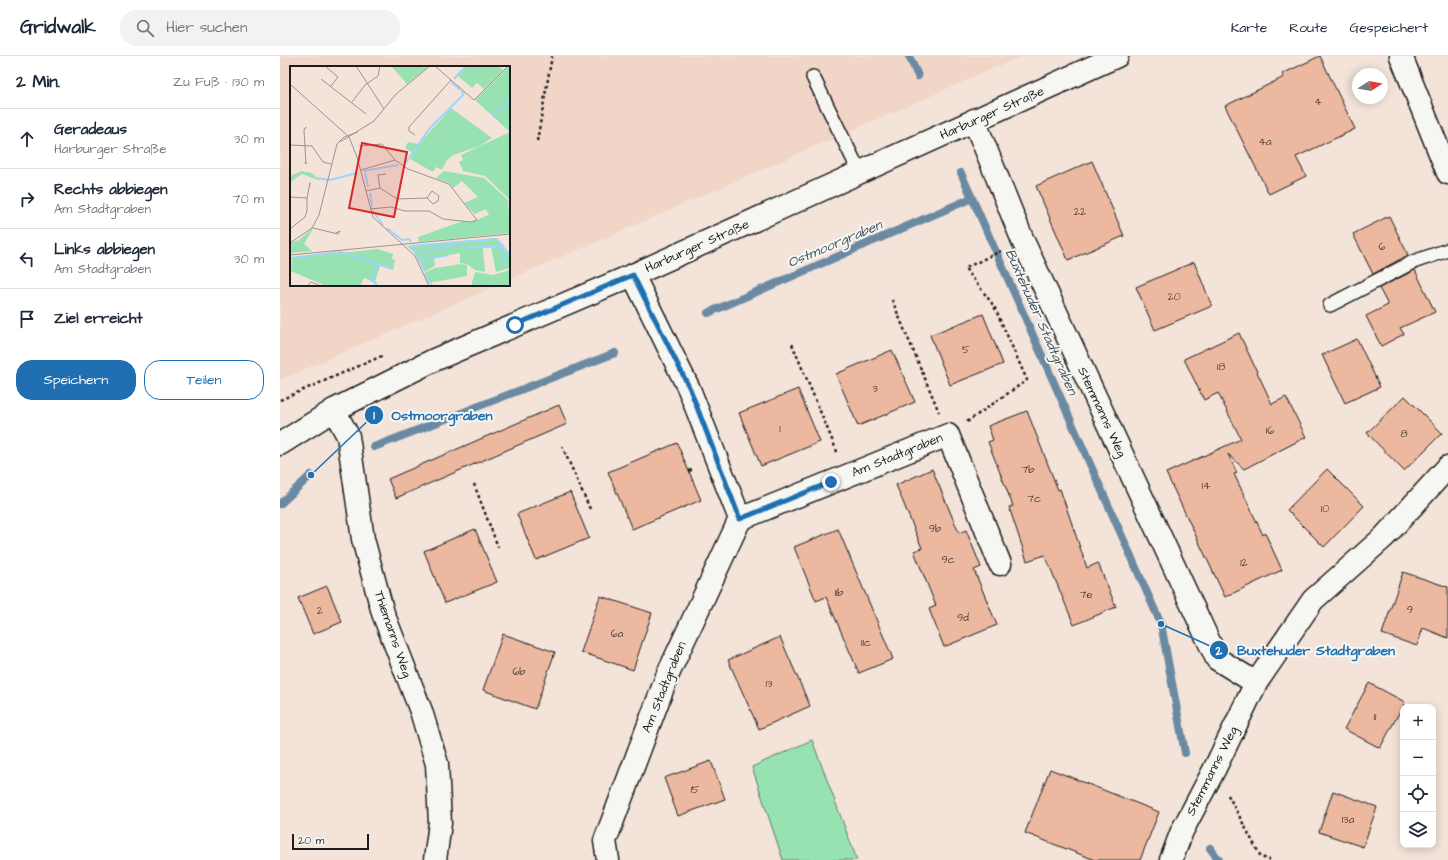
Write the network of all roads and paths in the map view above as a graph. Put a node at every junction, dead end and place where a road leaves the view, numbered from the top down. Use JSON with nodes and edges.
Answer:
{"nodes":[{"id":1,"x":552,"y":56,"type":"edge"},
{"id":2,"x":1117,"y":56,"type":"edge"},
{"id":3,"x":1401,"y":56,"type":"edge"},
{"id":4,"x":813,"y":77,"type":"dead end"},
{"id":5,"x":974,"y":120,"type":"junction"},
{"id":6,"x":537,"y":141,"type":"dead end"},
{"id":7,"x":860,"y":173,"type":"junction"},
{"id":8,"x":1448,"y":173,"type":"edge"},
{"id":9,"x":1023,"y":241,"type":"junction"},
{"id":10,"x":1448,"y":250,"type":"edge"},
{"id":11,"x":633,"y":275,"type":"junction"},
{"id":12,"x":892,"y":300,"type":"dead end"},
{"id":13,"x":1330,"y":304,"type":"dead end"},
{"id":14,"x":792,"y":344,"type":"dead end"},
{"id":15,"x":334,"y":410,"type":"junction"},
{"id":16,"x":948,"y":435,"type":"junction"},
{"id":17,"x":280,"y":444,"type":"edge"},
{"id":18,"x":562,"y":446,"type":"dead end"},
{"id":19,"x":1448,"y":467,"type":"edge"},
{"id":20,"x":847,"y":476,"type":"junction"},
{"id":21,"x":474,"y":484,"type":"dead end"},
{"id":22,"x":590,"y":509,"type":"dead end"},
{"id":23,"x":740,"y":519,"type":"junction"},
{"id":24,"x":498,"y":547,"type":"dead end"},
{"id":25,"x":1000,"y":564,"type":"dead end"},
{"id":26,"x":1256,"y":683,"type":"junction"},
{"id":27,"x":1214,"y":770,"type":"junction"},
{"id":28,"x":435,"y":860,"type":"edge"},
{"id":29,"x":608,"y":860,"type":"edge"},
{"id":30,"x":1171,"y":860,"type":"edge"},
{"id":31,"x":1270,"y":860,"type":"edge"}],
"edges":[{"from":1,"to":6,"type":"path"},
{"from":2,"to":5,"type":"street","name":"Harburger Straße"},
{"from":3,"to":8,"type":"street"},
{"from":4,"to":7,"type":"lane"},
{"from":5,"to":7,"type":"street","name":"Harburger Straße"},
{"from":5,"to":9,"type":"street","name":"Stemmanns Weg"},
{"from":7,"to":11,"type":"street","name":"Harburger Straße"},
{"from":9,"to":16,"type":"path"},
{"from":9,"to":26,"type":"street","name":"Stemmanns Weg"},
{"from":10,"to":13,"type":"lane"},
{"from":11,"to":15,"type":"street","name":"Harburger Straße"},
{"from":11,"to":23,"type":"street"},
{"from":12,"to":16,"type":"path"},
{"from":14,"to":20,"type":"path"},
{"from":15,"to":17,"type":"street","name":"Harburger Straße"},
{"from":15,"to":28,"type":"street","name":"Thiemanns Weg"},
{"from":16,"to":20,"type":"street","name":"Am Stadtgraben"},
{"from":16,"to":25,"type":"street","name":"Am Stadtgraben"},
{"from":18,"to":22,"type":"path"},
{"from":19,"to":26,"type":"street","name":"Stemmanns Weg"},
{"from":20,"to":23,"type":"street","name":"Am Stadtgraben"},
{"from":21,"to":24,"type":"path"},
{"from":23,"to":29,"type":"street","name":"Am Stadtgraben"},
{"from":26,"to":27,"type":"street","name":"Stemmanns Weg"},
{"from":27,"to":30,"type":"street","name":"Stemmanns Weg"},
{"from":27,"to":31,"type":"path"}]}
